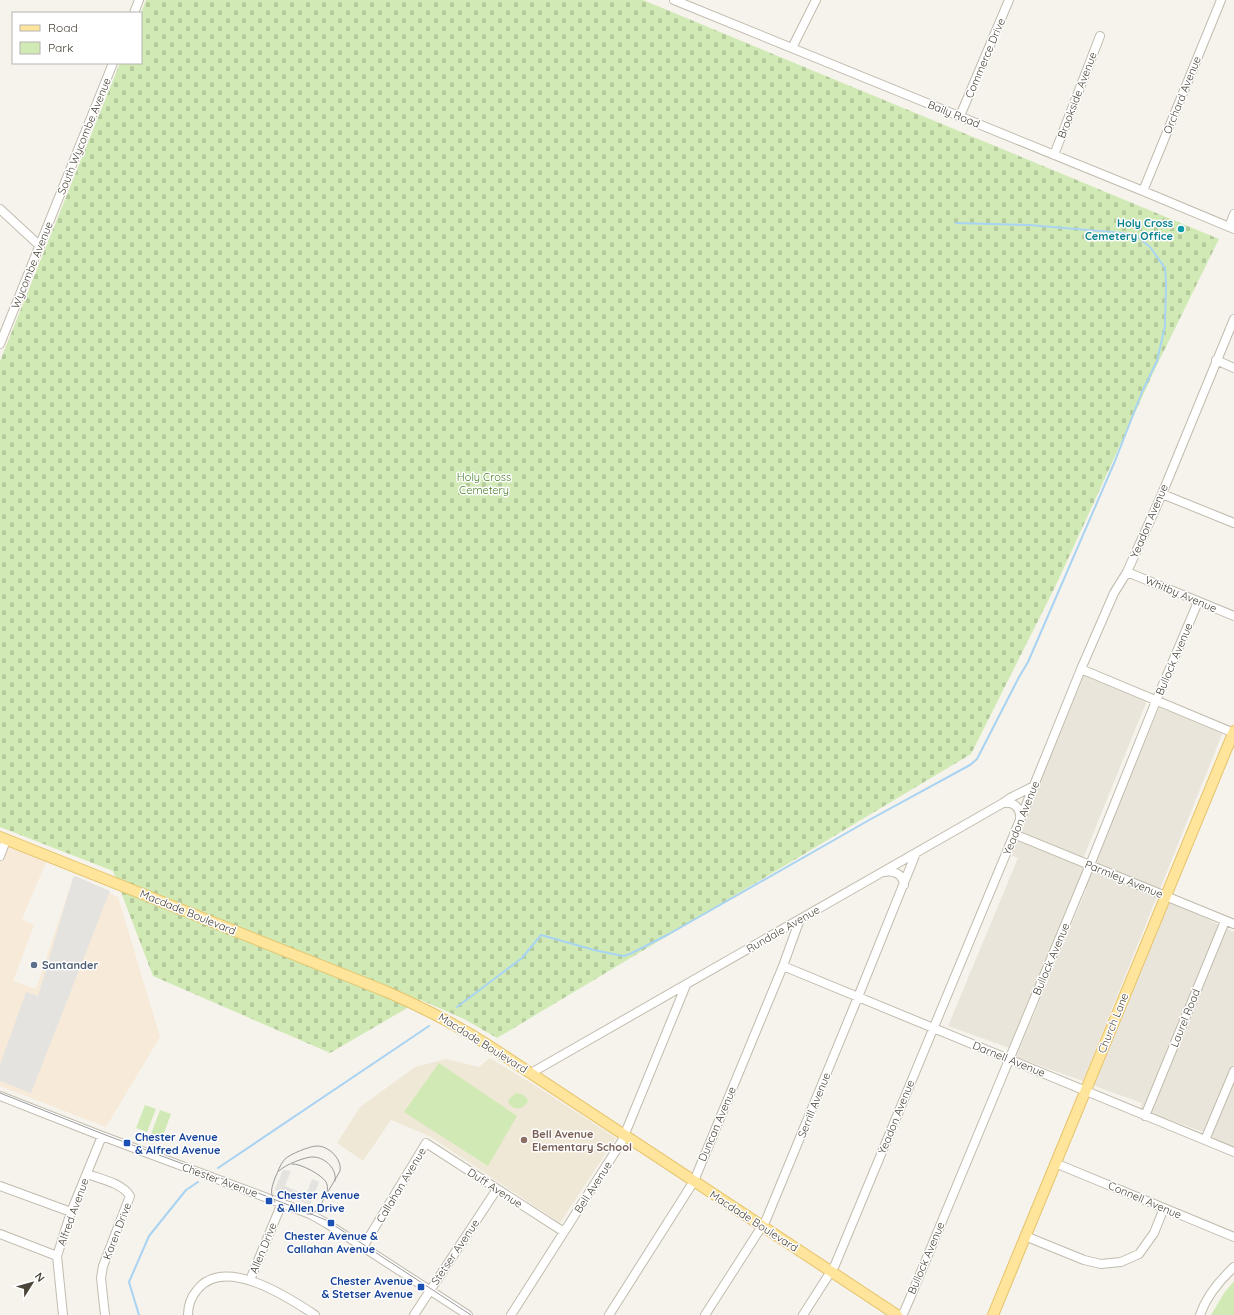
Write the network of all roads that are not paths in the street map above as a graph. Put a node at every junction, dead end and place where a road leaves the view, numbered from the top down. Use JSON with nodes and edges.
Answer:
{"nodes":[{"id":1,"x":139,"y":0,"type":"edge"},
{"id":2,"x":674,"y":0,"type":"edge"},
{"id":3,"x":816,"y":0,"type":"edge"},
{"id":4,"x":1009,"y":0,"type":"edge"},
{"id":5,"x":1221,"y":0,"type":"edge"},
{"id":6,"x":134,"y":12,"type":"edge"},
{"id":7,"x":1100,"y":36,"type":"dead end"},
{"id":8,"x":792,"y":48,"type":"junction"},
{"id":9,"x":114,"y":64,"type":"edge"},
{"id":10,"x":960,"y":116,"type":"junction"},
{"id":11,"x":1054,"y":155,"type":"junction"},
{"id":12,"x":1143,"y":191,"type":"junction"},
{"id":13,"x":55,"y":208,"type":"joint"},
{"id":14,"x":0,"y":209,"type":"edge"},
{"id":15,"x":1234,"y":214,"type":"edge"},
{"id":16,"x":1231,"y":228,"type":"edge"},
{"id":17,"x":40,"y":246,"type":"junction"},
{"id":18,"x":1234,"y":319,"type":"edge"},
{"id":19,"x":0,"y":344,"type":"edge"},
{"id":20,"x":1216,"y":360,"type":"junction"},
{"id":21,"x":1234,"y":368,"type":"edge"},
{"id":22,"x":1162,"y":494,"type":"junction"},
{"id":23,"x":1234,"y":523,"type":"edge"},
{"id":24,"x":1127,"y":572,"type":"junction"},
{"id":25,"x":1198,"y":602,"type":"junction"},
{"id":26,"x":1234,"y":616,"type":"edge"},
{"id":27,"x":1081,"y":669,"type":"junction"},
{"id":28,"x":1156,"y":701,"type":"junction"},
{"id":29,"x":1234,"y":732,"type":"edge"},
{"id":30,"x":1034,"y":786,"type":"junction"},
{"id":31,"x":1003,"y":803,"type":"junction"},
{"id":32,"x":1020,"y":820,"type":"junction"},
{"id":33,"x":1014,"y":834,"type":"junction"},
{"id":34,"x":3,"y":838,"type":"edge"},
{"id":35,"x":916,"y":853,"type":"junction"},
{"id":36,"x":0,"y":856,"type":"edge"},
{"id":37,"x":1090,"y":865,"type":"junction"},
{"id":38,"x":883,"y":872,"type":"junction"},
{"id":39,"x":904,"y":885,"type":"junction"},
{"id":40,"x":1166,"y":896,"type":"junction"},
{"id":41,"x":800,"y":919,"type":"junction"},
{"id":42,"x":1225,"y":921,"type":"junction"},
{"id":43,"x":1234,"y":924,"type":"edge"},
{"id":44,"x":783,"y":966,"type":"junction"},
{"id":45,"x":686,"y":985,"type":"junction"},
{"id":46,"x":858,"y":997,"type":"junction"},
{"id":47,"x":933,"y":1028,"type":"junction"},
{"id":48,"x":1009,"y":1059,"type":"junction"},
{"id":49,"x":1234,"y":1071,"type":"edge"},
{"id":50,"x":532,"y":1073,"type":"junction"},
{"id":51,"x":1085,"y":1091,"type":"junction"},
{"id":52,"x":0,"y":1096,"type":"edge"},
{"id":53,"x":1145,"y":1116,"type":"junction"},
{"id":54,"x":625,"y":1135,"type":"junction"},
{"id":55,"x":102,"y":1136,"type":"junction"},
{"id":56,"x":1205,"y":1140,"type":"junction"},
{"id":57,"x":426,"y":1144,"type":"joint"},
{"id":58,"x":1234,"y":1152,"type":"edge"},
{"id":59,"x":1056,"y":1163,"type":"junction"},
{"id":60,"x":87,"y":1174,"type":"junction"},
{"id":61,"x":694,"y":1181,"type":"junction"},
{"id":62,"x":0,"y":1186,"type":"edge"},
{"id":63,"x":497,"y":1189,"type":"junction"},
{"id":64,"x":282,"y":1202,"type":"junction"},
{"id":65,"x":1164,"y":1208,"type":"junction"},
{"id":66,"x":71,"y":1212,"type":"junction"},
{"id":67,"x":762,"y":1226,"type":"junction"},
{"id":68,"x":564,"y":1232,"type":"junction"},
{"id":69,"x":0,"y":1234,"type":"edge"},
{"id":70,"x":1026,"y":1236,"type":"junction"},
{"id":71,"x":1234,"y":1237,"type":"edge"},
{"id":72,"x":363,"y":1247,"type":"junction"},
{"id":73,"x":57,"y":1256,"type":"junction"},
{"id":74,"x":1234,"y":1267,"type":"edge"},
{"id":75,"x":831,"y":1271,"type":"junction"},
{"id":76,"x":250,"y":1280,"type":"junction"},
{"id":77,"x":430,"y":1290,"type":"junction"},
{"id":78,"x":1201,"y":1312,"type":"edge"},
{"id":79,"x":63,"y":1315,"type":"edge"},
{"id":80,"x":105,"y":1315,"type":"edge"},
{"id":81,"x":188,"y":1315,"type":"edge"},
{"id":82,"x":315,"y":1315,"type":"edge"},
{"id":83,"x":414,"y":1315,"type":"edge"},
{"id":84,"x":468,"y":1315,"type":"edge"},
{"id":85,"x":511,"y":1315,"type":"edge"},
{"id":86,"x":609,"y":1315,"type":"edge"},
{"id":87,"x":706,"y":1315,"type":"edge"},
{"id":88,"x":803,"y":1315,"type":"edge"},
{"id":89,"x":897,"y":1315,"type":"edge"},
{"id":90,"x":901,"y":1315,"type":"edge"},
{"id":91,"x":993,"y":1315,"type":"edge"},
{"id":92,"x":1192,"y":1315,"type":"edge"}],
"edges":[{"from":1,"to":6,"type":"street"},
{"from":2,"to":8,"type":"street","name":"Baily Road"},
{"from":3,"to":8,"type":"street"},
{"from":4,"to":10,"type":"street","name":"Commerce Drive"},
{"from":5,"to":12,"type":"street","name":"Orchard Avenue"},
{"from":7,"to":11,"type":"street","name":"Brookside Avenue"},
{"from":8,"to":10,"type":"street","name":"Baily Road"},
{"from":9,"to":13,"type":"street","name":"South Wycombe Avenue"},
{"from":10,"to":11,"type":"street","name":"Baily Road"},
{"from":11,"to":12,"type":"street","name":"Baily Road"},
{"from":12,"to":16,"type":"street","name":"Baily Road"},
{"from":13,"to":17,"type":"street","name":"Wycombe Avenue"},
{"from":14,"to":17,"type":"street"},
{"from":15,"to":16,"type":"street"},
{"from":17,"to":19,"type":"street","name":"Wycombe Avenue"},
{"from":18,"to":20,"type":"street","name":"Yeadon Avenue"},
{"from":20,"to":21,"type":"street"},
{"from":20,"to":22,"type":"street","name":"Yeadon Avenue"},
{"from":22,"to":23,"type":"street"},
{"from":22,"to":24,"type":"street","name":"Yeadon Avenue"},
{"from":24,"to":25,"type":"street","name":"Whitby Avenue"},
{"from":24,"to":27,"type":"street","name":"Yeadon Avenue"},
{"from":25,"to":26,"type":"street","name":"Whitby Avenue"},
{"from":25,"to":28,"type":"street","name":"Bullock Avenue"},
{"from":27,"to":28,"type":"street"},
{"from":27,"to":30,"type":"street","name":"Yeadon Avenue"},
{"from":28,"to":29,"type":"street"},
{"from":28,"to":37,"type":"street","name":"Bullock Avenue"},
{"from":29,"to":40,"type":"main road","name":"Church Lane"},
{"from":30,"to":31,"type":"street","name":"Rundale Avenue"},
{"from":30,"to":32,"type":"street","name":"Yeadon Avenue"},
{"from":31,"to":32,"type":"street"},
{"from":31,"to":35,"type":"street","name":"Rundale Avenue"},
{"from":32,"to":33,"type":"street","name":"Yeadon Avenue"},
{"from":33,"to":37,"type":"street","name":"Parmley Avenue"},
{"from":33,"to":47,"type":"street","name":"Yeadon Avenue"},
{"from":34,"to":36,"type":"street"},
{"from":34,"to":50,"type":"main road","name":"Macdade Boulevard"},
{"from":35,"to":38,"type":"street","name":"Rundale Avenue"},
{"from":35,"to":39,"type":"street","name":"Serrill Avenue"},
{"from":37,"to":40,"type":"street","name":"Parmley Avenue"},
{"from":37,"to":48,"type":"street","name":"Bullock Avenue"},
{"from":38,"to":39,"type":"street"},
{"from":38,"to":41,"type":"street","name":"Rundale Avenue"},
{"from":39,"to":46,"type":"street","name":"Serrill Avenue"},
{"from":40,"to":42,"type":"street","name":"Parmley Avenue"},
{"from":40,"to":51,"type":"main road","name":"Church Lane"},
{"from":41,"to":44,"type":"street","name":"Duncan Avenue"},
{"from":41,"to":45,"type":"street","name":"Rundale Avenue"},
{"from":42,"to":43,"type":"street","name":"Parmley Avenue"},
{"from":42,"to":53,"type":"street","name":"Laurel Road"},
{"from":44,"to":46,"type":"street","name":"Darnell Avenue"},
{"from":44,"to":61,"type":"street","name":"Duncan Avenue"},
{"from":45,"to":50,"type":"street","name":"Rundale Avenue"},
{"from":45,"to":54,"type":"street","name":"Bell Avenue"},
{"from":46,"to":47,"type":"street","name":"Darnell Avenue"},
{"from":46,"to":67,"type":"street","name":"Serrill Avenue"},
{"from":47,"to":48,"type":"street","name":"Darnell Avenue"},
{"from":47,"to":75,"type":"street","name":"Yeadon Avenue"},
{"from":48,"to":51,"type":"street","name":"Darnell Avenue"},
{"from":48,"to":90,"type":"street","name":"Bullock Avenue"},
{"from":49,"to":56,"type":"street"},
{"from":50,"to":54,"type":"main road","name":"Macdade Boulevard"},
{"from":51,"to":53,"type":"street","name":"Darnell Avenue"},
{"from":51,"to":59,"type":"main road","name":"Church Lane"},
{"from":52,"to":55,"type":"street","name":"Chester Avenue"},
{"from":53,"to":56,"type":"street","name":"Darnell Avenue"},
{"from":54,"to":61,"type":"main road","name":"Macdade Boulevard"},
{"from":54,"to":68,"type":"street","name":"Bell Avenue"},
{"from":55,"to":60,"type":"street","name":"Alfred Avenue"},
{"from":55,"to":64,"type":"street","name":"Chester Avenue"},
{"from":56,"to":58,"type":"street","name":"Darnell Avenue"},
{"from":57,"to":63,"type":"street","name":"Duff Avenue"},
{"from":57,"to":72,"type":"street","name":"Callahan Avenue"},
{"from":59,"to":65,"type":"street","name":"Connell Avenue"},
{"from":59,"to":70,"type":"main road","name":"Church Lane"},
{"from":60,"to":66,"type":"street","name":"Alfred Avenue"},
{"from":60,"to":80,"type":"street","name":"Karen Drive"},
{"from":61,"to":67,"type":"main road","name":"Macdade Boulevard"},
{"from":61,"to":86,"type":"street","name":"Duncan Avenue"},
{"from":62,"to":66,"type":"street"},
{"from":63,"to":68,"type":"street","name":"Duff Avenue"},
{"from":63,"to":77,"type":"street","name":"Stetser Avenue"},
{"from":64,"to":72,"type":"street","name":"Chester Avenue"},
{"from":64,"to":76,"type":"street","name":"Allen Drive"},
{"from":65,"to":70,"type":"street"},
{"from":65,"to":71,"type":"street","name":"Connell Avenue"},
{"from":66,"to":73,"type":"street","name":"Alfred Avenue"},
{"from":67,"to":75,"type":"main road","name":"Macdade Boulevard"},
{"from":67,"to":87,"type":"street","name":"Serrill Avenue"},
{"from":68,"to":85,"type":"street","name":"Bell Avenue"},
{"from":69,"to":73,"type":"street"},
{"from":70,"to":91,"type":"main road","name":"Church Lane"},
{"from":72,"to":77,"type":"street","name":"Chester Avenue"},
{"from":73,"to":79,"type":"street","name":"Alfred Avenue"},
{"from":74,"to":78,"type":"street"},
{"from":75,"to":88,"type":"street","name":"Yeadon Avenue"},
{"from":75,"to":89,"type":"main road","name":"Macdade Boulevard"},
{"from":76,"to":81,"type":"street","name":"Allen Drive"},
{"from":76,"to":82,"type":"street"},
{"from":77,"to":83,"type":"street","name":"Stetser Avenue"},
{"from":77,"to":84,"type":"street","name":"Chester Avenue"},
{"from":78,"to":92,"type":"street"}]}
